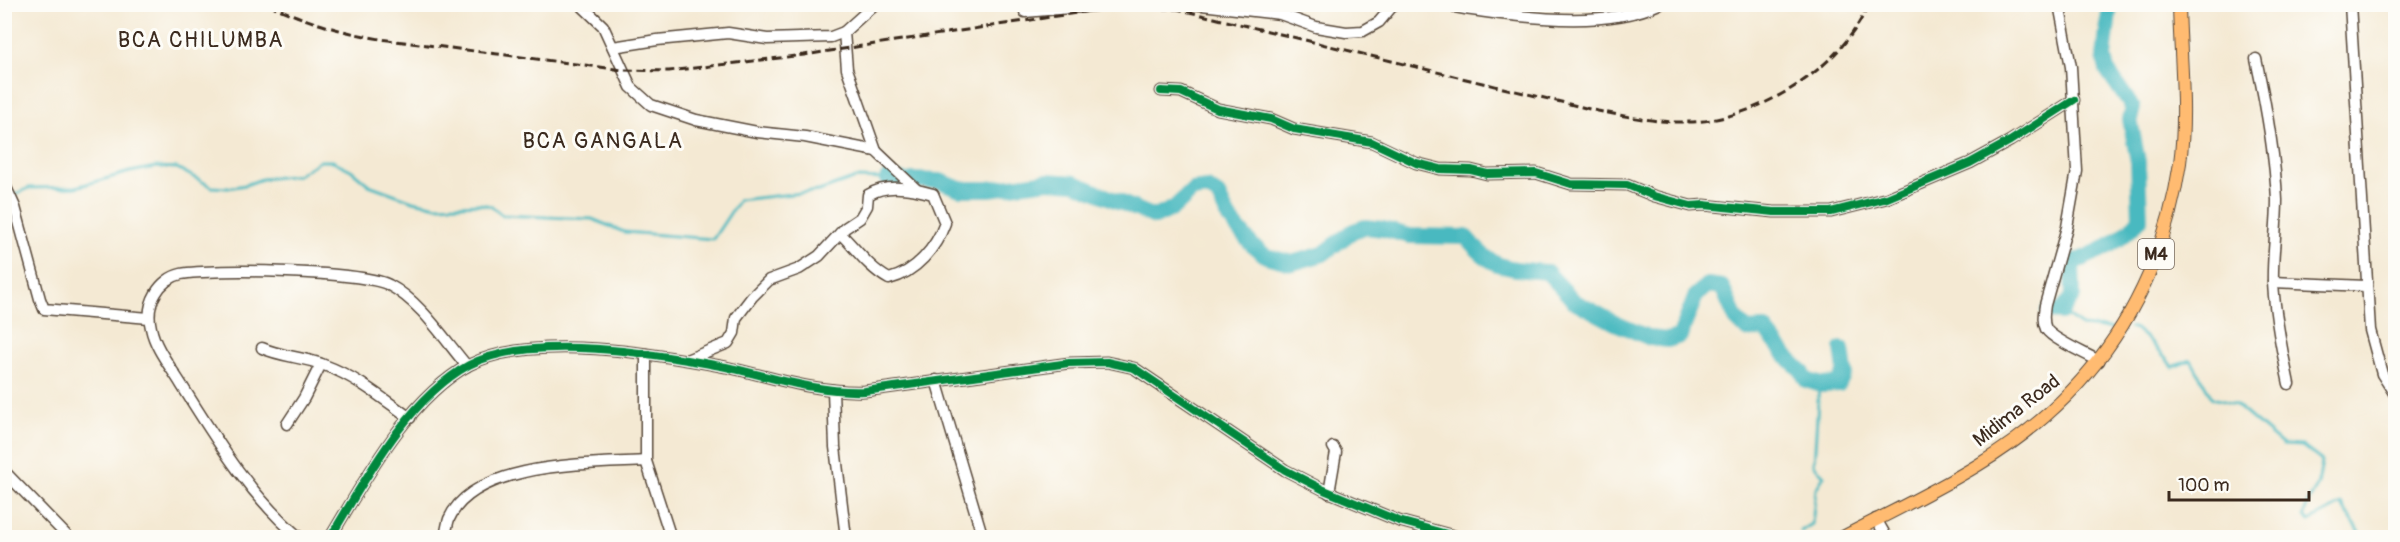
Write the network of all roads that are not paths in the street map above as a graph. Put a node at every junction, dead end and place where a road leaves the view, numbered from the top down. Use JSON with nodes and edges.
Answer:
{"nodes":[{"id":1,"x":580,"y":4,"type":"edge"},
{"id":2,"x":875,"y":4,"type":"edge"},
{"id":3,"x":1114,"y":4,"type":"edge"},
{"id":4,"x":1193,"y":4,"type":"edge"},
{"id":5,"x":1394,"y":4,"type":"edge"},
{"id":6,"x":1445,"y":4,"type":"edge"},
{"id":7,"x":1659,"y":4,"type":"edge"},
{"id":8,"x":2059,"y":4,"type":"edge"},
{"id":9,"x":2179,"y":4,"type":"edge"},
{"id":10,"x":2350,"y":4,"type":"edge"},
{"id":11,"x":1025,"y":12,"type":"dead end"},
{"id":12,"x":844,"y":33,"type":"junction"},
{"id":13,"x":614,"y":47,"type":"junction"},
{"id":14,"x":2256,"y":59,"type":"dead end"},
{"id":15,"x":1161,"y":91,"type":"dead end"},
{"id":16,"x":4,"y":96,"type":"edge"},
{"id":17,"x":2074,"y":100,"type":"junction"},
{"id":18,"x":4,"y":120,"type":"edge"},
{"id":19,"x":876,"y":151,"type":"junction"},
{"id":20,"x":4,"y":183,"type":"edge"},
{"id":21,"x":916,"y":189,"type":"junction"},
{"id":22,"x":840,"y":233,"type":"junction"},
{"id":23,"x":2273,"y":282,"type":"junction"},
{"id":24,"x":2367,"y":286,"type":"junction"},
{"id":25,"x":149,"y":318,"type":"junction"},
{"id":26,"x":262,"y":348,"type":"dead end"},
{"id":27,"x":646,"y":354,"type":"junction"},
{"id":28,"x":686,"y":360,"type":"junction"},
{"id":29,"x":2099,"y":361,"type":"junction"},
{"id":30,"x":321,"y":364,"type":"junction"},
{"id":31,"x":467,"y":366,"type":"junction"},
{"id":32,"x":936,"y":380,"type":"junction"},
{"id":33,"x":2289,"y":384,"type":"dead end"},
{"id":34,"x":833,"y":390,"type":"junction"},
{"id":35,"x":2396,"y":396,"type":"edge"},
{"id":36,"x":410,"y":418,"type":"junction"},
{"id":37,"x":287,"y":424,"type":"dead end"},
{"id":38,"x":1333,"y":447,"type":"dead end"},
{"id":39,"x":646,"y":461,"type":"junction"},
{"id":40,"x":4,"y":471,"type":"edge"},
{"id":41,"x":1329,"y":493,"type":"junction"},
{"id":42,"x":1876,"y":519,"type":"junction"},
{"id":43,"x":1853,"y":534,"type":"edge"},
{"id":44,"x":69,"y":537,"type":"edge"},
{"id":45,"x":300,"y":537,"type":"edge"},
{"id":46,"x":330,"y":537,"type":"edge"},
{"id":47,"x":445,"y":537,"type":"edge"},
{"id":48,"x":671,"y":537,"type":"edge"},
{"id":49,"x":846,"y":537,"type":"edge"},
{"id":50,"x":982,"y":537,"type":"edge"},
{"id":51,"x":1462,"y":537,"type":"edge"},
{"id":52,"x":1842,"y":537,"type":"edge"},
{"id":53,"x":1887,"y":537,"type":"edge"}],
"edges":[{"from":1,"to":13,"type":"street"},
{"from":2,"to":12,"type":"street"},
{"from":3,"to":11,"type":"street"},
{"from":4,"to":5,"type":"street"},
{"from":6,"to":7,"type":"street"},
{"from":8,"to":17,"type":"street"},
{"from":9,"to":29,"type":"main road","name":"Midima Road","number":"M4"},
{"from":10,"to":24,"type":"street"},
{"from":12,"to":13,"type":"street"},
{"from":12,"to":19,"type":"street"},
{"from":13,"to":19,"type":"street"},
{"from":14,"to":23,"type":"street"},
{"from":15,"to":17,"type":"street"},
{"from":16,"to":18,"type":"street"},
{"from":17,"to":29,"type":"street"},
{"from":19,"to":21,"type":"street"},
{"from":20,"to":25,"type":"street"},
{"from":21,"to":22,"type":"street"},
{"from":21,"to":22,"type":"street"},
{"from":22,"to":28,"type":"street"},
{"from":23,"to":24,"type":"street"},
{"from":23,"to":33,"type":"street"},
{"from":24,"to":35,"type":"street"},
{"from":25,"to":31,"type":"street"},
{"from":25,"to":45,"type":"street"},
{"from":26,"to":30,"type":"street"},
{"from":27,"to":28,"type":"street"},
{"from":27,"to":31,"type":"street"},
{"from":27,"to":39,"type":"street"},
{"from":28,"to":34,"type":"street"},
{"from":29,"to":42,"type":"main road","name":"Midima Road","number":"M4"},
{"from":30,"to":36,"type":"street"},
{"from":30,"to":37,"type":"street"},
{"from":31,"to":36,"type":"street"},
{"from":32,"to":34,"type":"street"},
{"from":32,"to":41,"type":"street"},
{"from":32,"to":50,"type":"street"},
{"from":34,"to":49,"type":"street"},
{"from":36,"to":46,"type":"street"},
{"from":38,"to":41,"type":"street"},
{"from":39,"to":47,"type":"street"},
{"from":39,"to":48,"type":"street"},
{"from":40,"to":44,"type":"street"},
{"from":41,"to":51,"type":"street"},
{"from":42,"to":43,"type":"main road","name":"Midima Road","number":"M4"},
{"from":42,"to":53,"type":"street"},
{"from":43,"to":52,"type":"main road","name":"Midima Road","number":"M4"}]}
